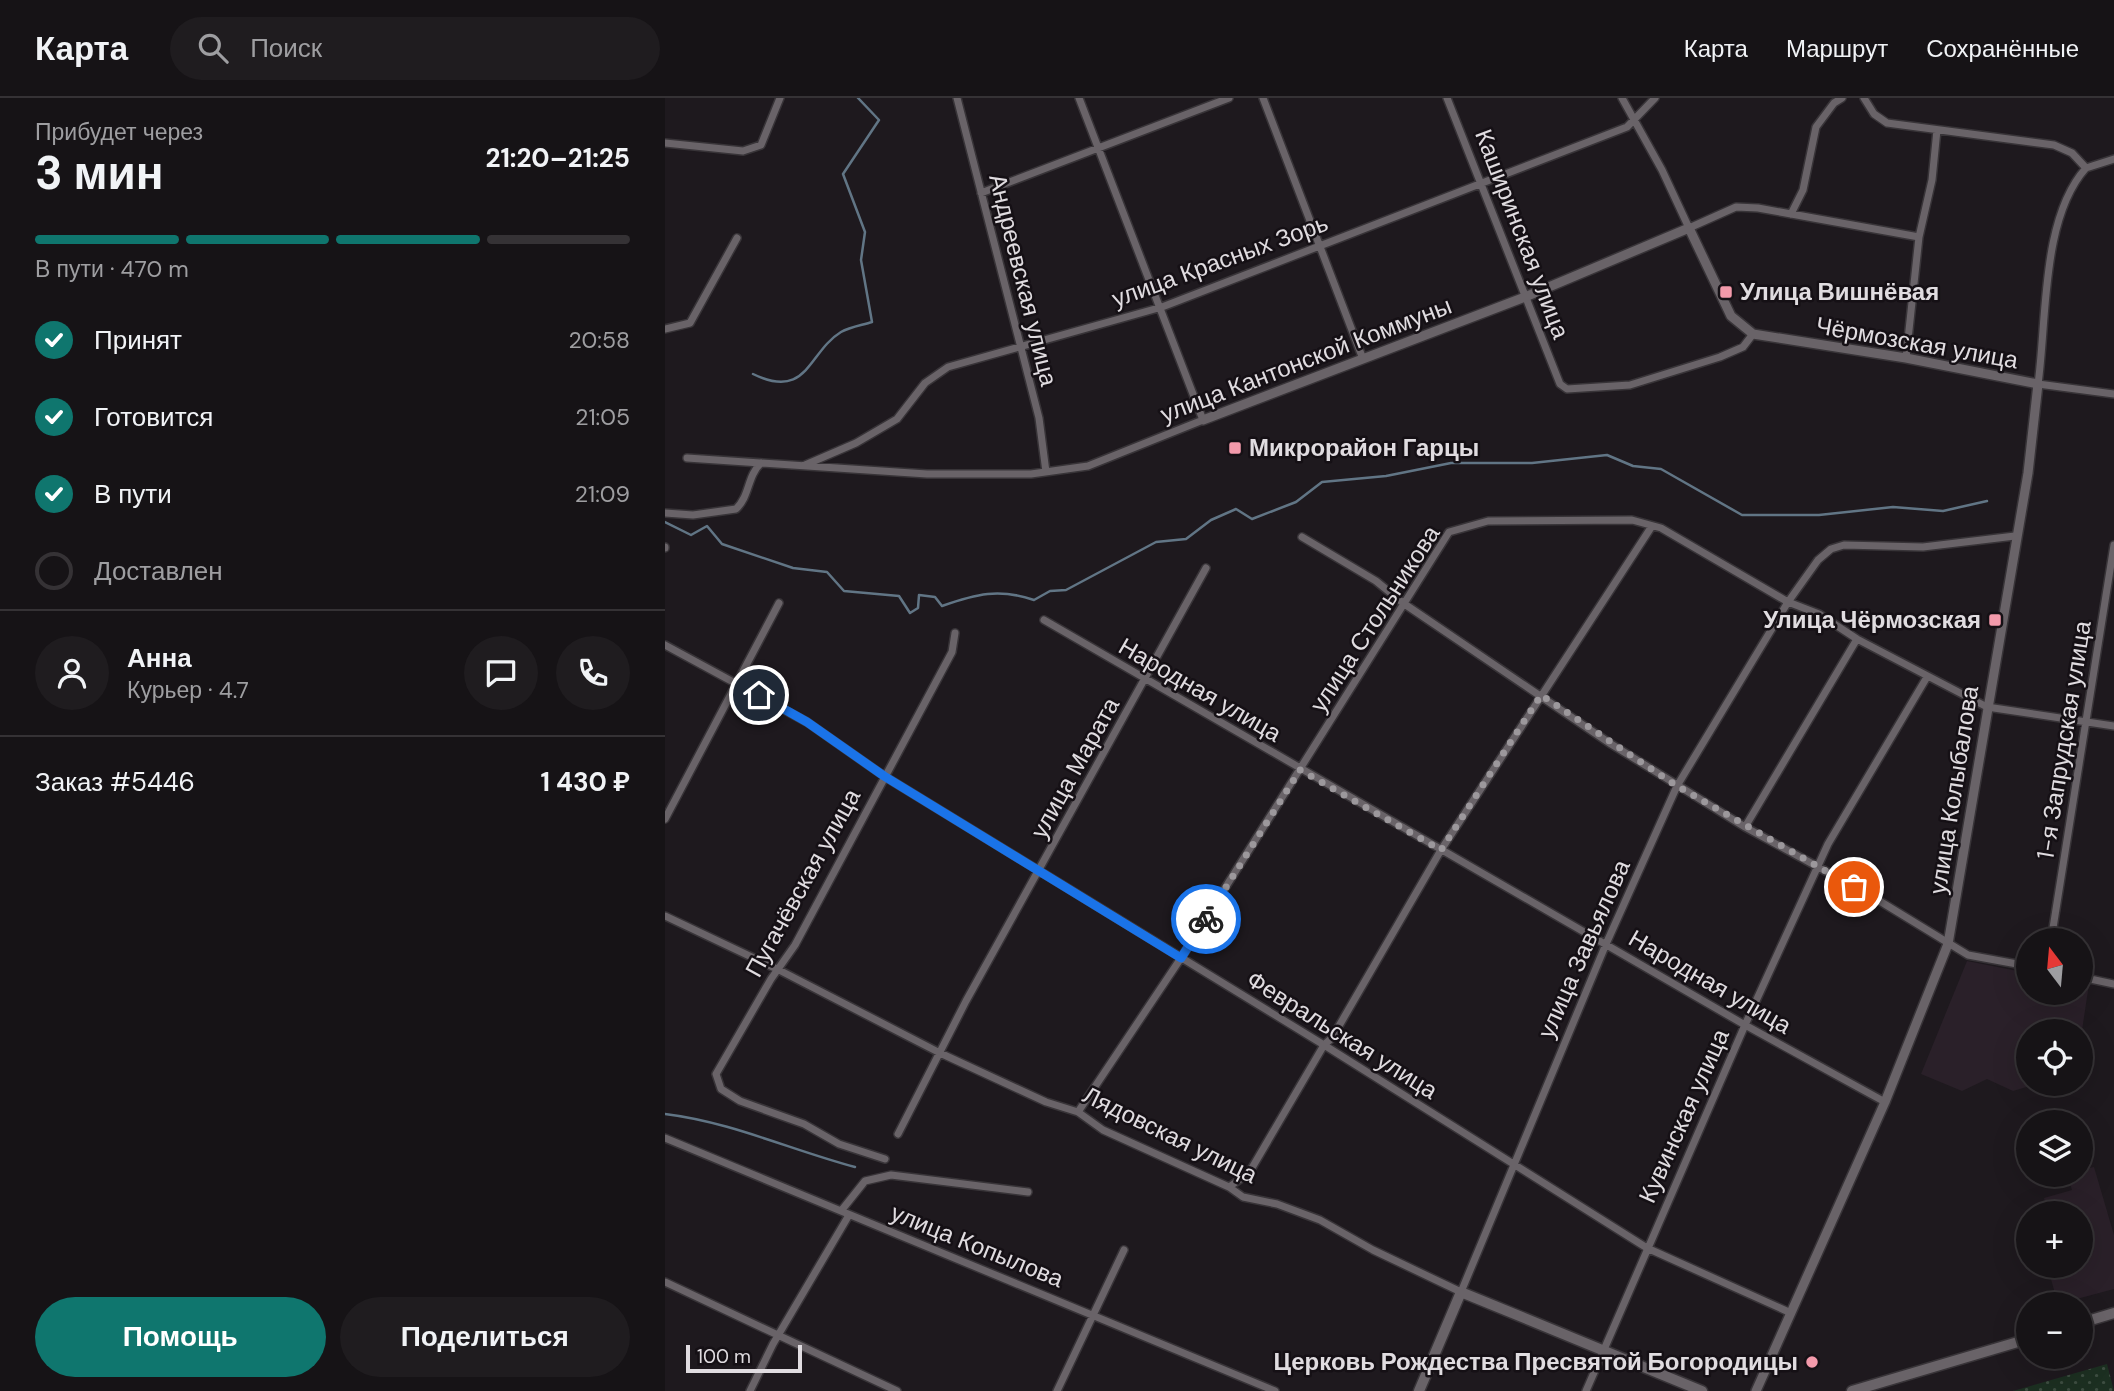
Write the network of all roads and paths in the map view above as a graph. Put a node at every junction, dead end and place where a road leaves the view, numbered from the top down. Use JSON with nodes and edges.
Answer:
{"nodes":[{"id":1,"x":780,"y":98,"type":"edge"},
{"id":2,"x":957,"y":98,"type":"edge"},
{"id":3,"x":1079,"y":98,"type":"edge"},
{"id":4,"x":1229,"y":98,"type":"edge"},
{"id":5,"x":1263,"y":98,"type":"edge"},
{"id":6,"x":1447,"y":98,"type":"edge"},
{"id":7,"x":1622,"y":98,"type":"edge"},
{"id":8,"x":1655,"y":98,"type":"edge"},
{"id":9,"x":1842,"y":98,"type":"edge"},
{"id":10,"x":1864,"y":98,"type":"edge"},
{"id":11,"x":1636,"y":121,"type":"junction"},
{"id":12,"x":1937,"y":130,"type":"junction"},
{"id":13,"x":665,"y":144,"type":"edge"},
{"id":14,"x":1098,"y":149,"type":"junction"},
{"id":15,"x":2114,"y":159,"type":"edge"},
{"id":16,"x":2085,"y":168,"type":"junction"},
{"id":17,"x":1480,"y":183,"type":"junction"},
{"id":18,"x":981,"y":193,"type":"junction"},
{"id":19,"x":1791,"y":214,"type":"junction"},
{"id":20,"x":1689,"y":228,"type":"junction"},
{"id":21,"x":1919,"y":237,"type":"junction"},
{"id":22,"x":737,"y":238,"type":"dead end"},
{"id":23,"x":1319,"y":244,"type":"junction"},
{"id":24,"x":1525,"y":297,"type":"junction"},
{"id":25,"x":1162,"y":307,"type":"junction"},
{"id":26,"x":667,"y":329,"type":"edge"},
{"id":27,"x":1753,"y":334,"type":"junction"},
{"id":28,"x":1021,"y":348,"type":"junction"},
{"id":29,"x":1906,"y":358,"type":"junction"},
{"id":30,"x":1363,"y":359,"type":"junction"},
{"id":31,"x":2038,"y":384,"type":"junction"},
{"id":32,"x":2114,"y":394,"type":"edge"},
{"id":33,"x":1203,"y":420,"type":"junction"},
{"id":34,"x":687,"y":458,"type":"dead end"},
{"id":35,"x":762,"y":463,"type":"junction"},
{"id":36,"x":805,"y":465,"type":"junction"},
{"id":37,"x":1046,"y":472,"type":"junction"},
{"id":38,"x":665,"y":513,"type":"edge"},
{"id":39,"x":1652,"y":526,"type":"junction"},
{"id":40,"x":2015,"y":536,"type":"junction"},
{"id":41,"x":1302,"y":537,"type":"dead end"},
{"id":42,"x":2114,"y":545,"type":"edge"},
{"id":43,"x":1206,"y":568,"type":"dead end"},
{"id":44,"x":1788,"y":601,"type":"junction"},
{"id":45,"x":779,"y":603,"type":"dead end"},
{"id":46,"x":1403,"y":603,"type":"junction"},
{"id":47,"x":1044,"y":620,"type":"dead end"},
{"id":48,"x":955,"y":634,"type":"dead end"},
{"id":49,"x":1857,"y":639,"type":"junction"},
{"id":50,"x":665,"y":645,"type":"edge"},
{"id":51,"x":1927,"y":677,"type":"junction"},
{"id":52,"x":1145,"y":680,"type":"junction"},
{"id":53,"x":736,"y":681,"type":"junction"},
{"id":54,"x":1541,"y":695,"type":"junction"},
{"id":55,"x":1987,"y":708,"type":"junction"},
{"id":56,"x":2086,"y":722,"type":"junction"},
{"id":57,"x":2114,"y":726,"type":"edge"},
{"id":58,"x":1300,"y":770,"type":"junction"},
{"id":59,"x":884,"y":776,"type":"junction"},
{"id":60,"x":1677,"y":786,"type":"junction"},
{"id":61,"x":665,"y":819,"type":"edge"},
{"id":62,"x":1745,"y":827,"type":"junction"},
{"id":63,"x":1441,"y":850,"type":"junction"},
{"id":64,"x":1818,"y":867,"type":"junction"},
{"id":65,"x":1040,"y":872,"type":"junction"},
{"id":66,"x":665,"y":916,"type":"edge"},
{"id":67,"x":2053,"y":928,"type":"edge"},
{"id":68,"x":1606,"y":944,"type":"junction"},
{"id":69,"x":1948,"y":944,"type":"junction"},
{"id":70,"x":1181,"y":958,"type":"junction"},
{"id":71,"x":2016,"y":964,"type":"edge"},
{"id":72,"x":779,"y":970,"type":"junction"},
{"id":73,"x":2093,"y":980,"type":"edge"},
{"id":74,"x":2114,"y":984,"type":"edge"},
{"id":75,"x":1745,"y":1025,"type":"junction"},
{"id":76,"x":1324,"y":1045,"type":"junction"},
{"id":77,"x":940,"y":1053,"type":"junction"},
{"id":78,"x":1885,"y":1102,"type":"junction"},
{"id":79,"x":1078,"y":1112,"type":"junction"},
{"id":80,"x":898,"y":1134,"type":"dead end"},
{"id":81,"x":665,"y":1138,"type":"edge"},
{"id":82,"x":885,"y":1159,"type":"dead end"},
{"id":83,"x":1514,"y":1164,"type":"junction"},
{"id":84,"x":1229,"y":1187,"type":"junction"},
{"id":85,"x":1028,"y":1192,"type":"dead end"},
{"id":86,"x":845,"y":1213,"type":"junction"},
{"id":87,"x":1647,"y":1248,"type":"junction"},
{"id":88,"x":1124,"y":1250,"type":"dead end"},
{"id":89,"x":665,"y":1282,"type":"edge"},
{"id":90,"x":1461,"y":1292,"type":"junction"},
{"id":91,"x":2114,"y":1313,"type":"edge"},
{"id":92,"x":1791,"y":1314,"type":"junction"},
{"id":93,"x":1093,"y":1315,"type":"junction"},
{"id":94,"x":2093,"y":1319,"type":"edge"},
{"id":95,"x":780,"y":1336,"type":"junction"},
{"id":96,"x":2016,"y":1343,"type":"edge"},
{"id":97,"x":1604,"y":1350,"type":"junction"},
{"id":98,"x":750,"y":1391,"type":"edge"},
{"id":99,"x":897,"y":1391,"type":"edge"},
{"id":100,"x":1057,"y":1391,"type":"edge"},
{"id":101,"x":1275,"y":1391,"type":"edge"},
{"id":102,"x":1419,"y":1391,"type":"edge"},
{"id":103,"x":1586,"y":1391,"type":"edge"},
{"id":104,"x":1702,"y":1391,"type":"edge"},
{"id":105,"x":1756,"y":1391,"type":"edge"},
{"id":106,"x":1852,"y":1391,"type":"edge"}],
"edges":[{"from":1,"to":13,"type":"street"},
{"from":2,"to":18,"type":"street","name":"Андреевская улица"},
{"from":3,"to":14,"type":"street"},
{"from":4,"to":14,"type":"street"},
{"from":5,"to":23,"type":"street"},
{"from":6,"to":17,"type":"street","name":"Каширинская улица"},
{"from":7,"to":11,"type":"street"},
{"from":8,"to":11,"type":"street","name":"улица Красных Зорь"},
{"from":9,"to":19,"type":"street"},
{"from":10,"to":12,"type":"street"},
{"from":11,"to":17,"type":"street","name":"улица Красных Зорь"},
{"from":11,"to":20,"type":"street"},
{"from":12,"to":16,"type":"street"},
{"from":12,"to":21,"type":"street"},
{"from":14,"to":18,"type":"street"},
{"from":14,"to":25,"type":"street"},
{"from":15,"to":16,"type":"street"},
{"from":16,"to":31,"type":"street","name":"улица Колыбалова"},
{"from":17,"to":23,"type":"street","name":"улица Красных Зорь"},
{"from":17,"to":24,"type":"street","name":"Каширинская улица"},
{"from":18,"to":28,"type":"street","name":"Андреевская улица"},
{"from":19,"to":20,"type":"street","name":"улица Кантонской Коммуны"},
{"from":19,"to":21,"type":"street","name":"улица Кантонской Коммуны"},
{"from":20,"to":24,"type":"street","name":"улица Кантонской Коммуны"},
{"from":20,"to":27,"type":"street"},
{"from":21,"to":29,"type":"street"},
{"from":22,"to":26,"type":"street"},
{"from":23,"to":25,"type":"street","name":"улица Красных Зорь"},
{"from":23,"to":30,"type":"street"},
{"from":24,"to":27,"type":"street","name":"Каширинская улица"},
{"from":24,"to":30,"type":"street","name":"улица Кантонской Коммуны"},
{"from":25,"to":28,"type":"street","name":"улица Красных Зорь"},
{"from":25,"to":33,"type":"street"},
{"from":27,"to":29,"type":"street","name":"Чёрмозская улица"},
{"from":28,"to":36,"type":"street","name":"улица Красных Зорь"},
{"from":28,"to":37,"type":"street","name":"Андреевская улица"},
{"from":29,"to":31,"type":"street","name":"Чёрмозская улица"},
{"from":30,"to":33,"type":"street","name":"улица Кантонской Коммуны"},
{"from":31,"to":32,"type":"street","name":"Чёрмозская улица"},
{"from":31,"to":40,"type":"street","name":"улица Колыбалова"},
{"from":33,"to":37,"type":"street","name":"улица Кантонской Коммуны"},
{"from":34,"to":35,"type":"street","name":"улица Кантонской Коммуны"},
{"from":35,"to":36,"type":"street","name":"улица Кантонской Коммуны"},
{"from":35,"to":38,"type":"street"},
{"from":36,"to":37,"type":"street","name":"улица Кантонской Коммуны"},
{"from":39,"to":44,"type":"street","name":"улица Стольникова"},
{"from":39,"to":46,"type":"street","name":"улица Стольникова"},
{"from":39,"to":54,"type":"street"},
{"from":40,"to":44,"type":"street","name":"улица Завьялова"},
{"from":40,"to":55,"type":"street","name":"улица Колыбалова"},
{"from":41,"to":46,"type":"street"},
{"from":42,"to":56,"type":"street","name":"1-я Запрудская улица"},
{"from":43,"to":52,"type":"street","name":"улица Марата"},
{"from":44,"to":49,"type":"street","name":"улица Стольникова"},
{"from":44,"to":60,"type":"street","name":"улица Завьялова"},
{"from":45,"to":53,"type":"street"},
{"from":46,"to":54,"type":"street"},
{"from":46,"to":58,"type":"street","name":"улица Стольникова"},
{"from":47,"to":52,"type":"street","name":"Народная улица"},
{"from":48,"to":59,"type":"street","name":"Пугачёвская улица"},
{"from":49,"to":51,"type":"street","name":"улица Стольникова"},
{"from":49,"to":62,"type":"street"},
{"from":50,"to":53,"type":"street","name":"Февральская улица"},
{"from":51,"to":55,"type":"street","name":"улица Стольникова"},
{"from":51,"to":64,"type":"street","name":"Кувинская улица"},
{"from":52,"to":58,"type":"street","name":"Народная улица"},
{"from":52,"to":65,"type":"street","name":"улица Марата"},
{"from":53,"to":59,"type":"street","name":"Февральская улица"},
{"from":53,"to":61,"type":"street"},
{"from":54,"to":60,"type":"street"},
{"from":54,"to":63,"type":"street"},
{"from":55,"to":56,"type":"street","name":"улица Стольникова"},
{"from":55,"to":69,"type":"street","name":"улица Колыбалова"},
{"from":56,"to":57,"type":"street","name":"улица Стольникова"},
{"from":56,"to":67,"type":"street","name":"1-я Запрудская улица"},
{"from":58,"to":63,"type":"street","name":"Народная улица"},
{"from":58,"to":70,"type":"street","name":"улица Стольникова"},
{"from":59,"to":65,"type":"street","name":"Февральская улица"},
{"from":59,"to":72,"type":"street","name":"Пугачёвская улица"},
{"from":60,"to":62,"type":"street"},
{"from":60,"to":68,"type":"street","name":"улица Завьялова"},
{"from":62,"to":64,"type":"street"},
{"from":63,"to":68,"type":"street","name":"Народная улица"},
{"from":63,"to":76,"type":"street"},
{"from":64,"to":69,"type":"street"},
{"from":64,"to":75,"type":"street","name":"Кувинская улица"},
{"from":65,"to":70,"type":"street","name":"Февральская улица"},
{"from":65,"to":77,"type":"street","name":"улица Марата"},
{"from":66,"to":72,"type":"street","name":"Лядовская улица"},
{"from":68,"to":75,"type":"street","name":"Народная улица"},
{"from":68,"to":83,"type":"street","name":"улица Завьялова"},
{"from":69,"to":71,"type":"street"},
{"from":69,"to":78,"type":"street","name":"улица Колыбалова"},
{"from":70,"to":76,"type":"street","name":"Февральская улица"},
{"from":70,"to":79,"type":"street","name":"улица Стольникова"},
{"from":72,"to":77,"type":"street","name":"Лядовская улица"},
{"from":72,"to":82,"type":"street","name":"Пугачёвская улица"},
{"from":73,"to":74,"type":"street"},
{"from":75,"to":78,"type":"street","name":"Народная улица"},
{"from":75,"to":87,"type":"street","name":"Кувинская улица"},
{"from":76,"to":83,"type":"street","name":"Февральская улица"},
{"from":76,"to":84,"type":"street"},
{"from":77,"to":79,"type":"street","name":"Лядовская улица"},
{"from":77,"to":80,"type":"street","name":"улица Марата"},
{"from":78,"to":92,"type":"street","name":"улица Колыбалова"},
{"from":79,"to":84,"type":"street","name":"Лядовская улица"},
{"from":81,"to":86,"type":"street","name":"улица Копылова"},
{"from":83,"to":87,"type":"street","name":"Февральская улица"},
{"from":83,"to":90,"type":"street","name":"улица Завьялова"},
{"from":84,"to":90,"type":"street","name":"Лядовская улица"},
{"from":85,"to":86,"type":"street"},
{"from":86,"to":93,"type":"street","name":"улица Копылова"},
{"from":86,"to":95,"type":"street"},
{"from":87,"to":92,"type":"street","name":"Февральская улица"},
{"from":87,"to":97,"type":"street","name":"Кувинская улица"},
{"from":88,"to":93,"type":"street"},
{"from":89,"to":95,"type":"street"},
{"from":90,"to":97,"type":"main road","name":"Лядовская улица"},
{"from":90,"to":102,"type":"main road","name":"улица Завьялова"},
{"from":91,"to":94,"type":"main road"},
{"from":92,"to":105,"type":"street","name":"улица Колыбалова"},
{"from":93,"to":100,"type":"street"},
{"from":93,"to":101,"type":"street","name":"улица Копылова"},
{"from":95,"to":98,"type":"street"},
{"from":95,"to":99,"type":"street"},
{"from":96,"to":106,"type":"main road"},
{"from":97,"to":103,"type":"street","name":"Кувинская улица"},
{"from":97,"to":104,"type":"main road","name":"Лядовская улица"}]}
